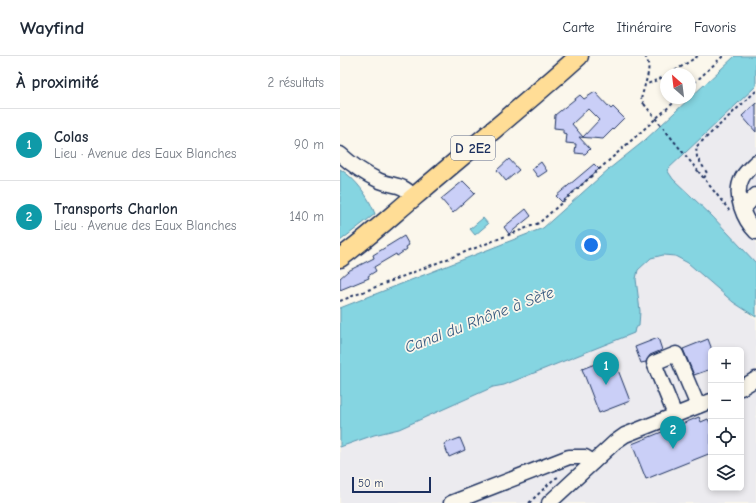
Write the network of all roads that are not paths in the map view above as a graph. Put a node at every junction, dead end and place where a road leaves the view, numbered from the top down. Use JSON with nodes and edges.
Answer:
{"nodes":[{"id":1,"x":579,"y":56,"type":"edge"},
{"id":2,"x":340,"y":154,"type":"edge"},
{"id":3,"x":756,"y":162,"type":"edge"},
{"id":4,"x":756,"y":196,"type":"edge"},
{"id":5,"x":414,"y":197,"type":"junction"},
{"id":6,"x":737,"y":211,"type":"junction"},
{"id":7,"x":756,"y":232,"type":"edge"},
{"id":8,"x":340,"y":258,"type":"edge"},
{"id":9,"x":708,"y":402,"type":"edge"},
{"id":10,"x":698,"y":406,"type":"junction"},
{"id":11,"x":675,"y":415,"type":"junction"},
{"id":12,"x":592,"y":462,"type":"junction"},
{"id":13,"x":451,"y":503,"type":"edge"},
{"id":14,"x":549,"y":503,"type":"edge"}],
"edges":[{"from":1,"to":5,"type":"main road","number":"D 2E2"},
{"from":2,"to":5,"type":"street"},
{"from":3,"to":6,"type":"street"},
{"from":4,"to":6,"type":"street"},
{"from":5,"to":8,"type":"main road","number":"D 2E2"},
{"from":6,"to":7,"type":"street"},
{"from":9,"to":10,"type":"street"},
{"from":10,"to":11,"type":"street"},
{"from":10,"to":11,"type":"street"},
{"from":11,"to":12,"type":"street"},
{"from":12,"to":13,"type":"street"},
{"from":12,"to":14,"type":"street"}]}
